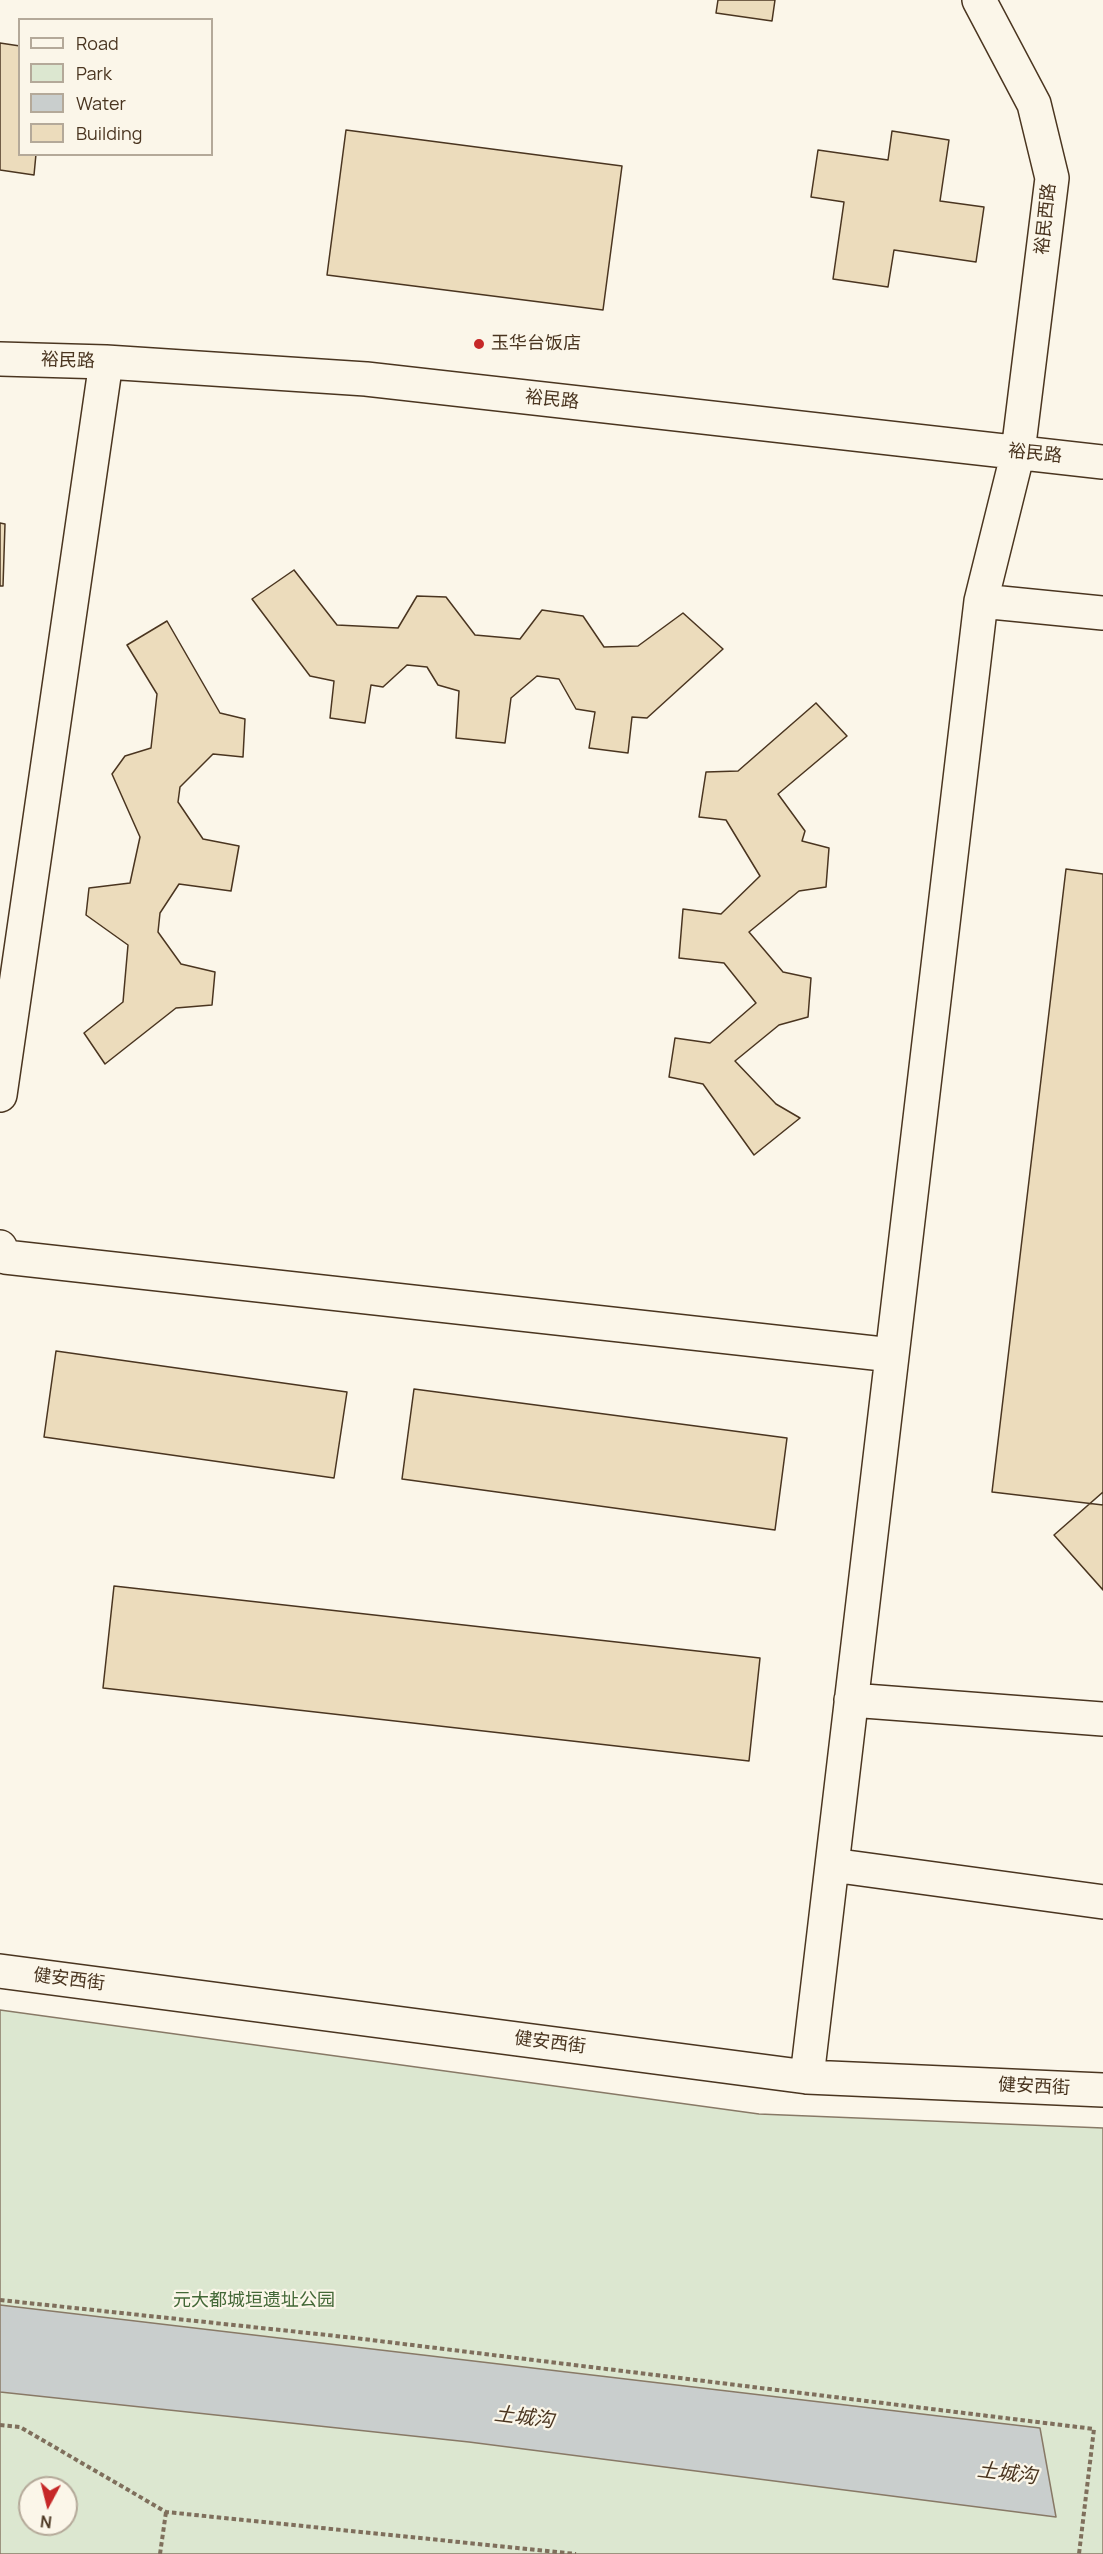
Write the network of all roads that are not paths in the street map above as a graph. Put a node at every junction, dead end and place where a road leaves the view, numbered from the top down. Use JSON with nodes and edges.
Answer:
{"nodes":[{"id":1,"x":980,"y":0,"type":"edge"},
{"id":2,"x":0,"y":359,"type":"edge"},
{"id":3,"x":106,"y":362,"type":"junction"},
{"id":4,"x":1018,"y":452,"type":"junction"},
{"id":5,"x":1103,"y":462,"type":"edge"},
{"id":6,"x":981,"y":601,"type":"junction"},
{"id":7,"x":1103,"y":613,"type":"edge"},
{"id":8,"x":0,"y":1095,"type":"edge"},
{"id":9,"x":0,"y":1247,"type":"edge"},
{"id":10,"x":892,"y":1355,"type":"junction"},
{"id":11,"x":851,"y":1700,"type":"junction"},
{"id":12,"x":1103,"y":1719,"type":"edge"},
{"id":13,"x":832,"y":1865,"type":"junction"},
{"id":14,"x":1103,"y":1902,"type":"edge"},
{"id":15,"x":0,"y":1971,"type":"edge"},
{"id":16,"x":807,"y":2077,"type":"junction"},
{"id":17,"x":1103,"y":2090,"type":"edge"}],
"edges":[{"from":1,"to":4,"type":"street","name":"裕民西路"},
{"from":2,"to":3,"type":"street","name":"裕民路"},
{"from":3,"to":4,"type":"street","name":"裕民路"},
{"from":3,"to":8,"type":"street"},
{"from":4,"to":5,"type":"street","name":"裕民路"},
{"from":4,"to":6,"type":"street","name":"裕民西路"},
{"from":6,"to":7,"type":"street"},
{"from":6,"to":10,"type":"street","name":"裕民西路"},
{"from":9,"to":10,"type":"street"},
{"from":10,"to":11,"type":"street","name":"裕民西路"},
{"from":11,"to":12,"type":"street"},
{"from":11,"to":13,"type":"street","name":"裕民西路"},
{"from":13,"to":14,"type":"street"},
{"from":13,"to":16,"type":"street","name":"裕民西路"},
{"from":15,"to":16,"type":"street","name":"健安西街"},
{"from":16,"to":17,"type":"street","name":"健安西街"}]}
